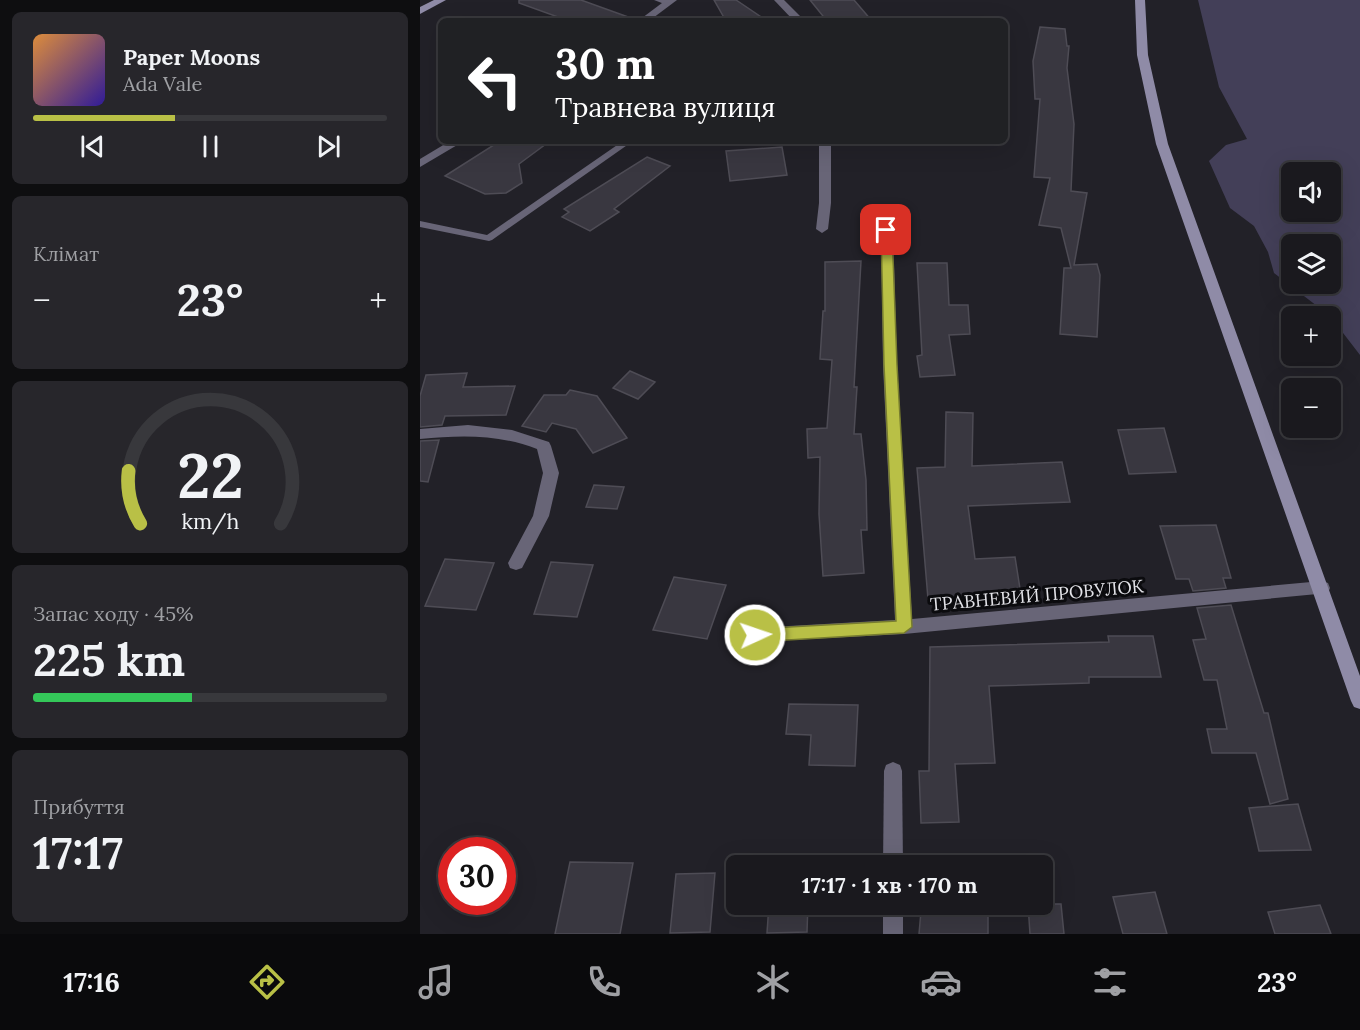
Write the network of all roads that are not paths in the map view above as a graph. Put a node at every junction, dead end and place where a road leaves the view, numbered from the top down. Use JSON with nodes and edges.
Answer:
{"nodes":[{"id":1,"x":441,"y":0,"type":"edge"},
{"id":2,"x":779,"y":0,"type":"edge"},
{"id":3,"x":1140,"y":0,"type":"edge"},
{"id":4,"x":666,"y":1,"type":"edge"},
{"id":5,"x":420,"y":10,"type":"edge"},
{"id":6,"x":646,"y":18,"type":"edge"},
{"id":7,"x":797,"y":18,"type":"edge"},
{"id":8,"x":453,"y":144,"type":"edge"},
{"id":9,"x":625,"y":144,"type":"edge"},
{"id":10,"x":825,"y":144,"type":"edge"},
{"id":11,"x":420,"y":164,"type":"edge"},
{"id":12,"x":420,"y":224,"type":"edge"},
{"id":13,"x":822,"y":228,"type":"dead end"},
{"id":14,"x":886,"y":230,"type":"dead end"},
{"id":15,"x":420,"y":434,"type":"edge"},
{"id":16,"x":516,"y":563,"type":"dead end"},
{"id":17,"x":1322,"y":588,"type":"junction"},
{"id":18,"x":904,"y":627,"type":"junction"},
{"id":19,"x":755,"y":635,"type":"dead end"},
{"id":20,"x":1360,"y":701,"type":"edge"},
{"id":21,"x":893,"y":771,"type":"dead end"},
{"id":22,"x":893,"y":855,"type":"edge"},
{"id":23,"x":893,"y":915,"type":"edge"},
{"id":24,"x":893,"y":934,"type":"edge"}],
"edges":[{"from":1,"to":5,"type":"main road"},
{"from":2,"to":7,"type":"street"},
{"from":3,"to":17,"type":"main road"},
{"from":4,"to":6,"type":"street"},
{"from":8,"to":11,"type":"street"},
{"from":9,"to":12,"type":"lane"},
{"from":10,"to":13,"type":"street"},
{"from":14,"to":18,"type":"street"},
{"from":15,"to":16,"type":"street"},
{"from":17,"to":18,"type":"street","name":"ТРАВНЕВИЙ ПРОВУЛОК"},
{"from":17,"to":20,"type":"main road"},
{"from":18,"to":19,"type":"street","name":"ТРАВНЕВИЙ ПРОВУЛОК"},
{"from":21,"to":22,"type":"street"},
{"from":23,"to":24,"type":"street"}]}
